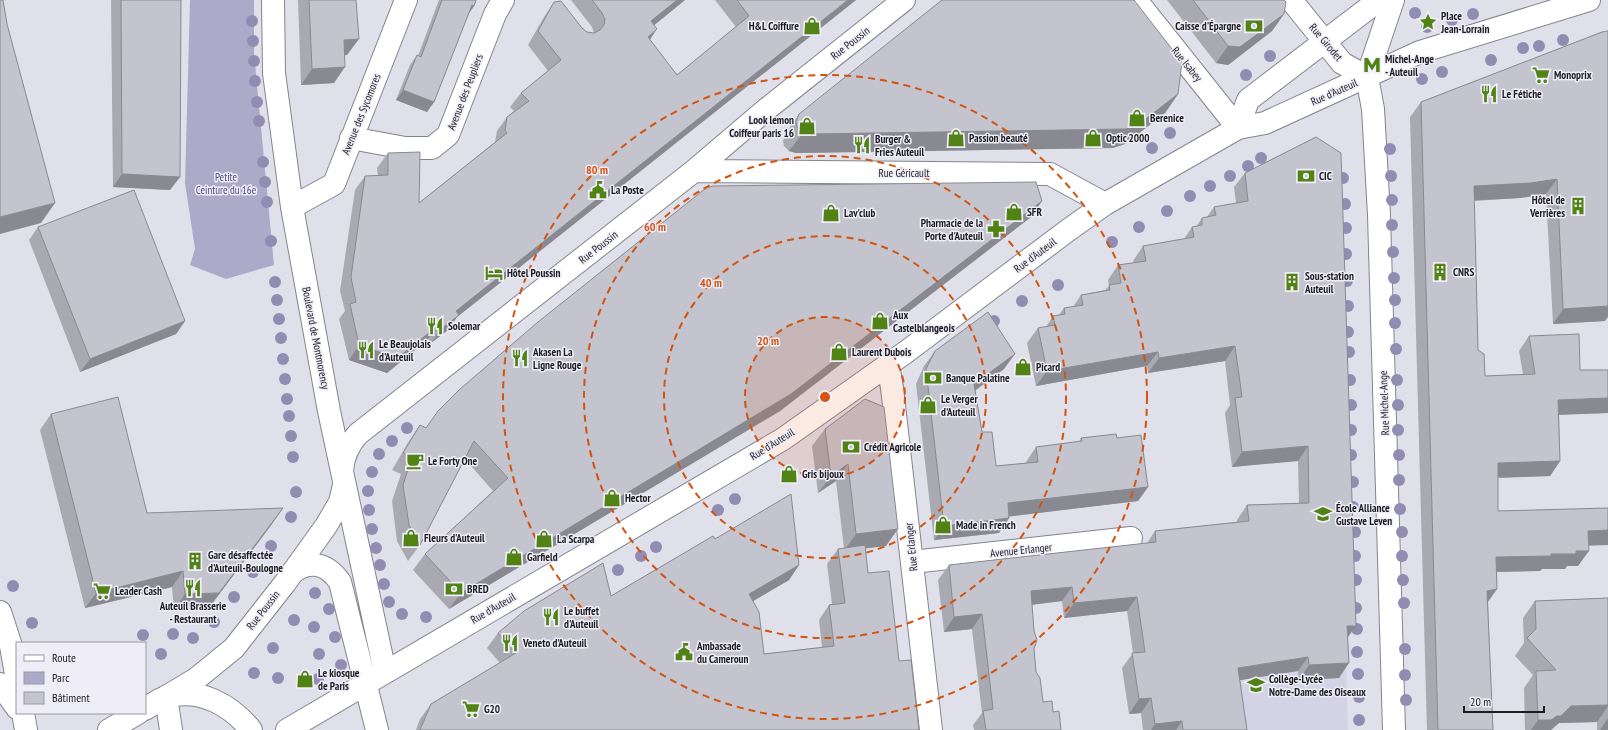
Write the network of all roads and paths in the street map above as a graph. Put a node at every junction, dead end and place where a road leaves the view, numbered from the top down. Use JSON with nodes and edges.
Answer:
{"nodes":[{"id":1,"x":273,"y":0,"type":"edge"},
{"id":2,"x":406,"y":0,"type":"edge"},
{"id":3,"x":503,"y":0,"type":"edge"},
{"id":4,"x":904,"y":0,"type":"edge"},
{"id":5,"x":1136,"y":0,"type":"edge"},
{"id":6,"x":1291,"y":0,"type":"edge"},
{"id":7,"x":1379,"y":0,"type":"edge"},
{"id":8,"x":1393,"y":0,"type":"edge"},
{"id":9,"x":1589,"y":0,"type":"edge"},
{"id":10,"x":1324,"y":42,"type":"junction"},
{"id":11,"x":1367,"y":77,"type":"junction"},
{"id":12,"x":1238,"y":128,"type":"junction"},
{"id":13,"x":351,"y":138,"type":"junction"},
{"id":14,"x":694,"y":171,"type":"junction"},
{"id":15,"x":1105,"y":204,"type":"junction"},
{"id":16,"x":292,"y":208,"type":"junction"},
{"id":17,"x":888,"y":364,"type":"junction"},
{"id":18,"x":343,"y":475,"type":"junction"},
{"id":19,"x":1131,"y":538,"type":"dead end"},
{"id":20,"x":912,"y":562,"type":"junction"},
{"id":21,"x":290,"y":575,"type":"junction"},
{"id":22,"x":0,"y":612,"type":"edge"},
{"id":23,"x":14,"y":647,"type":"edge"},
{"id":24,"x":16,"y":669,"type":"edge"},
{"id":25,"x":385,"y":672,"type":"junction"},
{"id":26,"x":0,"y":684,"type":"edge"},
{"id":27,"x":365,"y":684,"type":"junction"},
{"id":28,"x":146,"y":692,"type":"edge"},
{"id":29,"x":166,"y":697,"type":"junction"},
{"id":30,"x":16,"y":708,"type":"edge"},
{"id":31,"x":146,"y":708,"type":"edge"},
{"id":32,"x":136,"y":714,"type":"edge"},
{"id":33,"x":108,"y":730,"type":"edge"},
{"id":34,"x":171,"y":730,"type":"edge"},
{"id":35,"x":251,"y":730,"type":"edge"},
{"id":36,"x":287,"y":730,"type":"edge"},
{"id":37,"x":377,"y":730,"type":"edge"},
{"id":38,"x":931,"y":730,"type":"edge"},
{"id":39,"x":1394,"y":730,"type":"edge"}],
"edges":[{"from":1,"to":16,"type":"street","name":"Boulevard de Montmorency"},
{"from":2,"to":13,"type":"street","name":"Avenue des Sycomores"},
{"from":3,"to":13,"type":"street","name":"Avenue des Peupliers"},
{"from":4,"to":14,"type":"street","name":"Rue Poussin"},
{"from":5,"to":12,"type":"street","name":"Rue Isabey"},
{"from":6,"to":10,"type":"street","name":"Rue Girodet"},
{"from":7,"to":10,"type":"street"},
{"from":8,"to":11,"type":"street"},
{"from":9,"to":11,"type":"street","name":"Rue d'Auteuil"},
{"from":10,"to":11,"type":"street","name":"Rue Girodet"},
{"from":10,"to":12,"type":"street"},
{"from":11,"to":12,"type":"street","name":"Rue d'Auteuil"},
{"from":11,"to":39,"type":"street","name":"Rue Michel-Ange"},
{"from":12,"to":15,"type":"street","name":"Rue d'Auteuil"},
{"from":13,"to":16,"type":"street","name":"Avenue des Sycomores"},
{"from":14,"to":15,"type":"street","name":"Rue Géricault"},
{"from":14,"to":18,"type":"street","name":"Rue Poussin"},
{"from":15,"to":17,"type":"street","name":"Rue d'Auteuil"},
{"from":16,"to":18,"type":"street","name":"Boulevard de Montmorency"},
{"from":17,"to":20,"type":"street","name":"Rue Erlanger"},
{"from":17,"to":25,"type":"street","name":"Rue d'Auteuil"},
{"from":18,"to":21,"type":"street","name":"Rue Poussin"},
{"from":18,"to":25,"type":"street","name":"Boulevard de Montmorency"},
{"from":19,"to":20,"type":"street","name":"Avenue Erlanger"},
{"from":20,"to":38,"type":"street","name":"Rue Erlanger"},
{"from":21,"to":27,"type":"street"},
{"from":21,"to":29,"type":"street","name":"Rue Poussin"},
{"from":22,"to":23,"type":"street"},
{"from":23,"to":24,"type":"street"},
{"from":25,"to":27,"type":"street","name":"Rue d'Auteuil"},
{"from":26,"to":30,"type":"street"},
{"from":27,"to":36,"type":"street","name":"Rue d'Auteuil"},
{"from":27,"to":37,"type":"street"},
{"from":28,"to":29,"type":"street"},
{"from":29,"to":31,"type":"street","name":"Rue Poussin"},
{"from":29,"to":34,"type":"street"},
{"from":29,"to":35,"type":"street"},
{"from":32,"to":33,"type":"street"}]}
